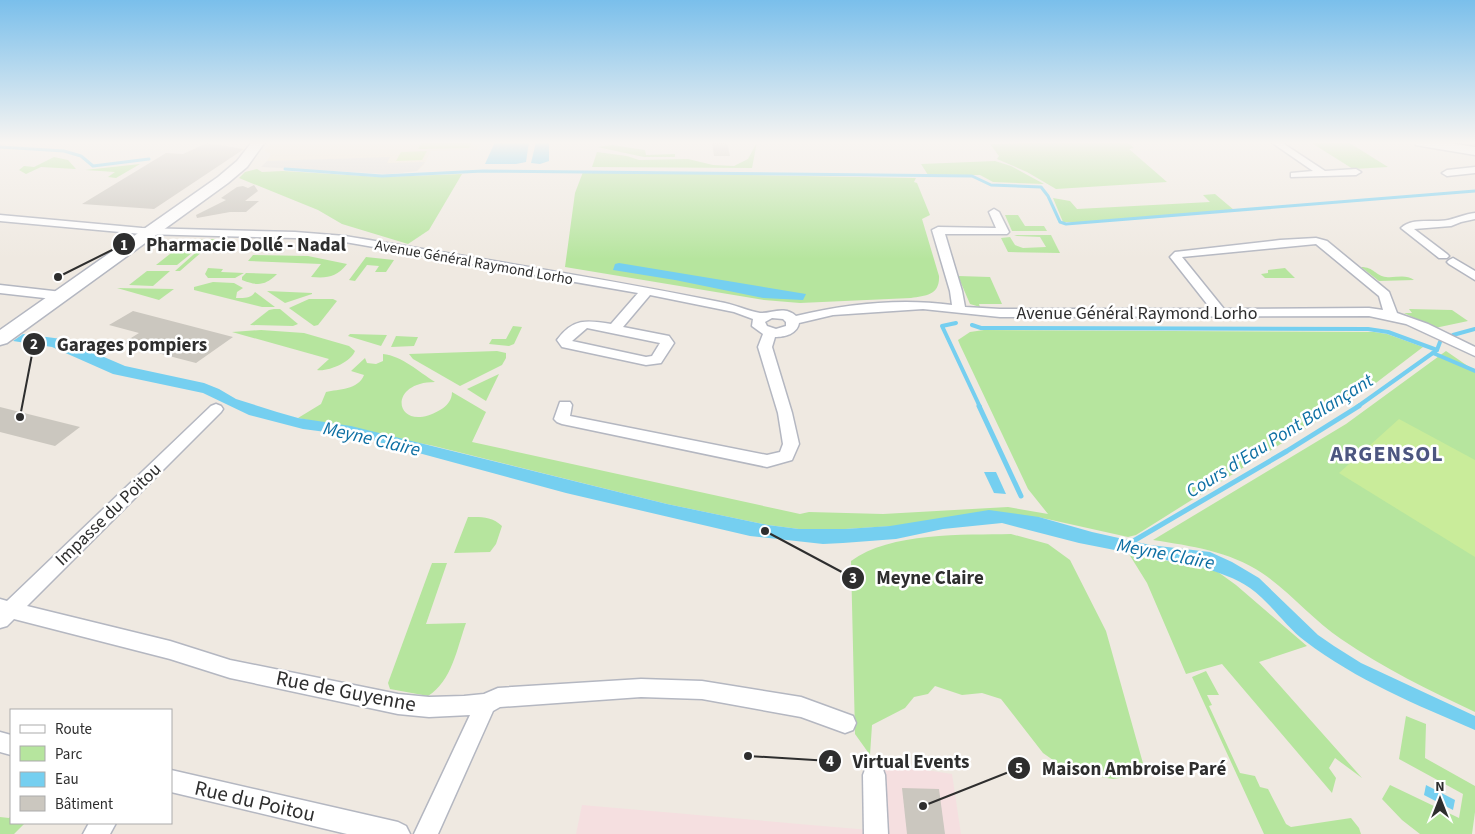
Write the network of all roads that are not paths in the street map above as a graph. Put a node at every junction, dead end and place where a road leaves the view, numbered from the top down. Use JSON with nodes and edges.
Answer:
{"nodes":[{"id":1,"x":221,"y":181,"type":"edge"},
{"id":2,"x":994,"y":212,"type":"dead end"},
{"id":3,"x":1475,"y":216,"type":"edge"},
{"id":4,"x":0,"y":218,"type":"edge"},
{"id":5,"x":153,"y":231,"type":"junction"},
{"id":6,"x":1443,"y":256,"type":"dead end"},
{"id":7,"x":1454,"y":262,"type":"dead end"},
{"id":8,"x":1475,"y":276,"type":"edge"},
{"id":9,"x":0,"y":289,"type":"edge"},
{"id":10,"x":647,"y":291,"type":"junction"},
{"id":11,"x":62,"y":296,"type":"junction"},
{"id":12,"x":959,"y":310,"type":"junction"},
{"id":13,"x":1221,"y":313,"type":"junction"},
{"id":14,"x":1391,"y":314,"type":"junction"},
{"id":15,"x":761,"y":318,"type":"junction"},
{"id":16,"x":793,"y":321,"type":"junction"},
{"id":17,"x":614,"y":329,"type":"junction"},
{"id":18,"x":770,"y":332,"type":"junction"},
{"id":19,"x":6,"y":336,"type":"edge"},
{"id":20,"x":1475,"y":352,"type":"edge"},
{"id":21,"x":565,"y":405,"type":"dead end"},
{"id":22,"x":216,"y":409,"type":"dead end"},
{"id":23,"x":3,"y":612,"type":"edge"},
{"id":24,"x":486,"y":704,"type":"junction"},
{"id":25,"x":845,"y":723,"type":"dead end"},
{"id":26,"x":874,"y":775,"type":"dead end"},
{"id":27,"x":172,"y":781,"type":"edge"},
{"id":28,"x":103,"y":824,"type":"edge"},
{"id":29,"x":95,"y":834,"type":"edge"},
{"id":30,"x":398,"y":834,"type":"edge"},
{"id":31,"x":426,"y":834,"type":"edge"},
{"id":32,"x":876,"y":834,"type":"edge"}],
"edges":[{"from":1,"to":5,"type":"street"},
{"from":2,"to":12,"type":"street"},
{"from":3,"to":6,"type":"street"},
{"from":4,"to":5,"type":"street","name":"Avenue Général Raymond Lorho"},
{"from":5,"to":10,"type":"street","name":"Avenue Général Raymond Lorho"},
{"from":5,"to":11,"type":"street"},
{"from":7,"to":8,"type":"street"},
{"from":9,"to":11,"type":"street"},
{"from":10,"to":15,"type":"street","name":"Avenue Général Raymond Lorho"},
{"from":10,"to":17,"type":"street"},
{"from":11,"to":19,"type":"street"},
{"from":12,"to":13,"type":"street","name":"Avenue Général Raymond Lorho"},
{"from":12,"to":16,"type":"street","name":"Avenue Général Raymond Lorho"},
{"from":13,"to":14,"type":"street","name":"Avenue Général Raymond Lorho"},
{"from":13,"to":14,"type":"street"},
{"from":14,"to":20,"type":"street","name":"Avenue Général Raymond Lorho"},
{"from":15,"to":16,"type":"street","name":"Avenue Général Raymond Lorho"},
{"from":15,"to":18,"type":"street"},
{"from":16,"to":18,"type":"street","name":"Avenue Général Raymond Lorho"},
{"from":17,"to":17,"type":"street"},
{"from":18,"to":21,"type":"street"},
{"from":22,"to":23,"type":"street","name":"Impasse du Poitou"},
{"from":23,"to":24,"type":"street","name":"Rue de Guyenne"},
{"from":24,"to":25,"type":"street","name":"Rue de Guyenne"},
{"from":24,"to":31,"type":"street"},
{"from":26,"to":32,"type":"street"},
{"from":27,"to":30,"type":"street","name":"Rue du Poitou"},
{"from":28,"to":29,"type":"street"}]}
